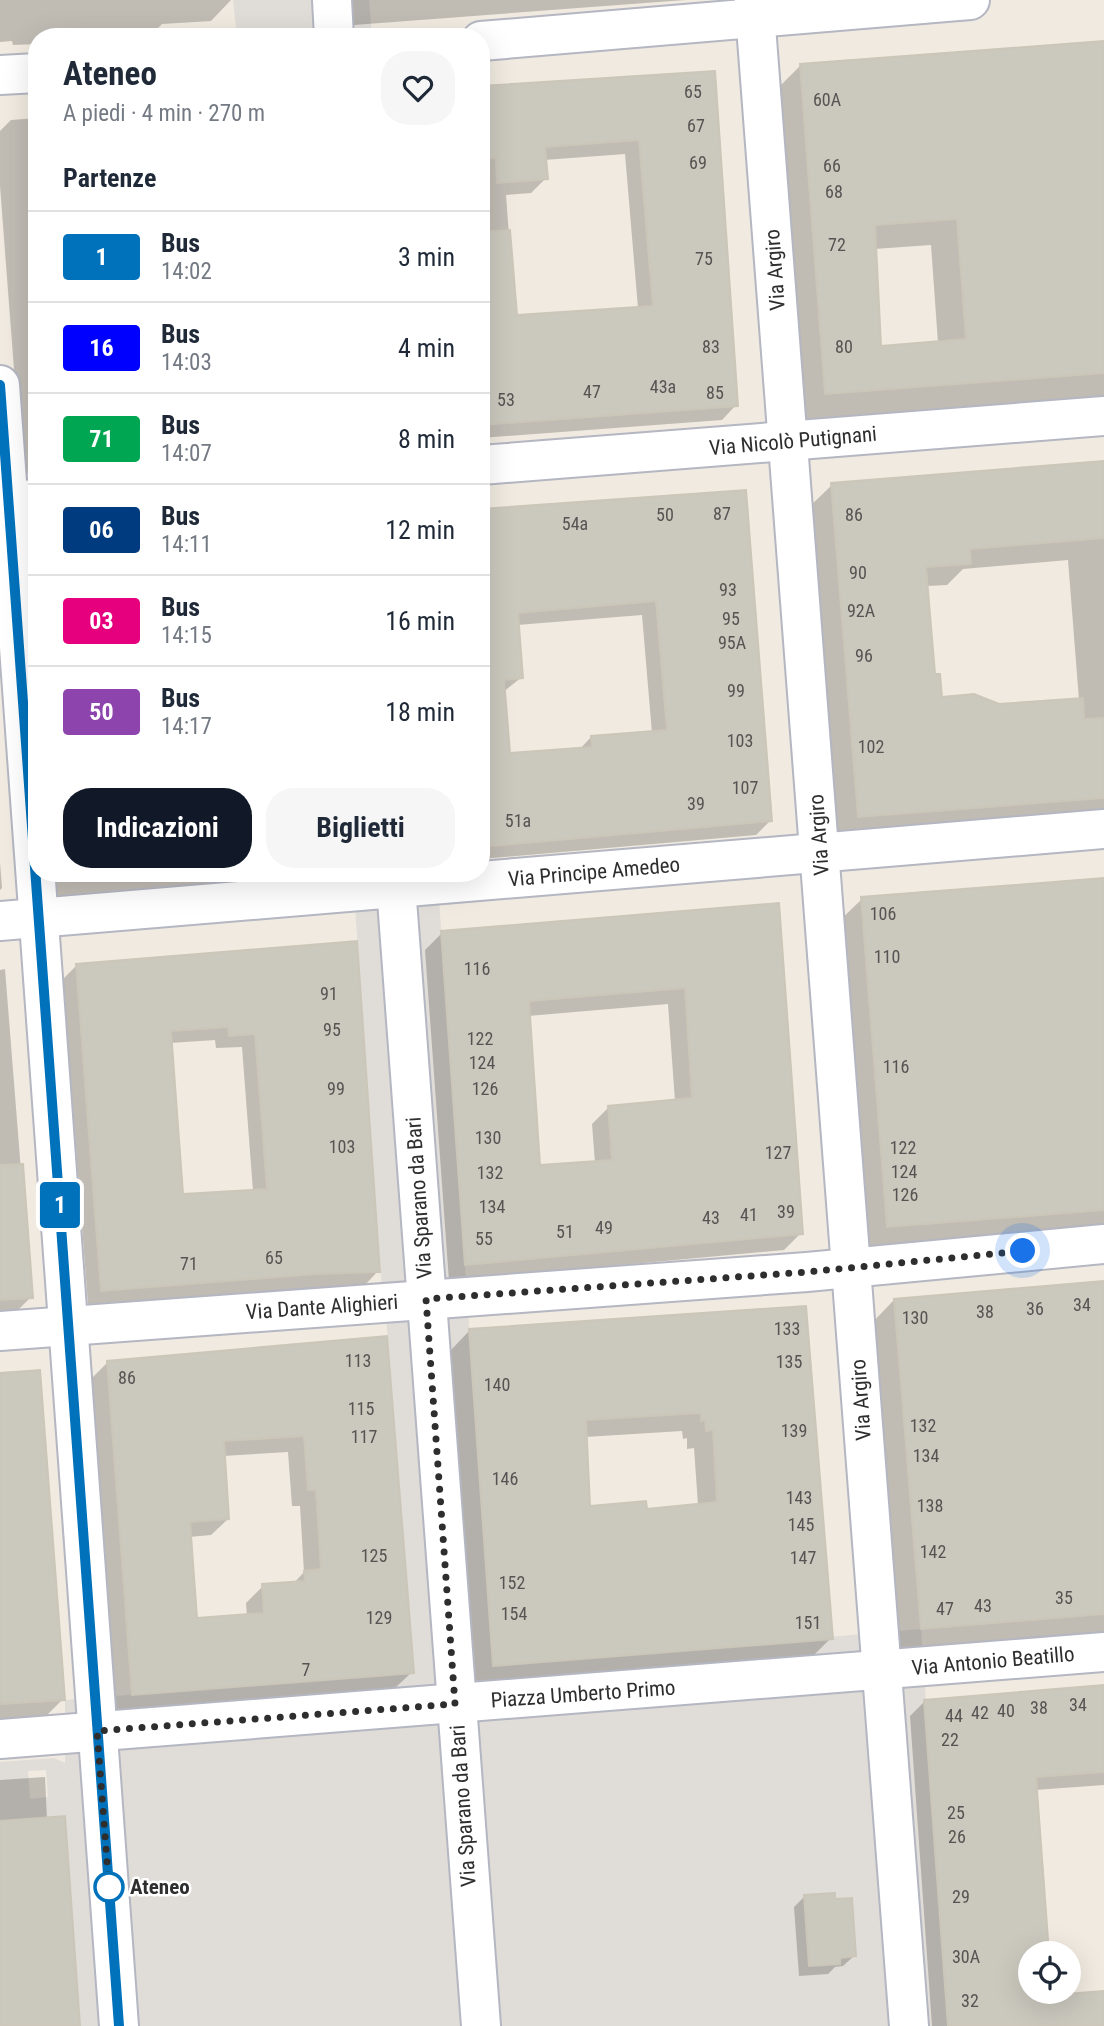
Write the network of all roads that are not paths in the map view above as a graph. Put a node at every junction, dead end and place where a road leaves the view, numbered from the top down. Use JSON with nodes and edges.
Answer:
{"nodes":[{"id":1,"x":332,"y":0,"type":"edge"},
{"id":2,"x":970,"y":0,"type":"edge"},
{"id":3,"x":755,"y":10,"type":"edge"},
{"id":4,"x":334,"y":28,"type":"edge"},
{"id":5,"x":490,"y":40,"type":"edge"},
{"id":6,"x":28,"y":73,"type":"edge"},
{"id":7,"x":0,"y":75,"type":"edge"},
{"id":8,"x":0,"y":385,"type":"edge"},
{"id":9,"x":1104,"y":416,"type":"edge"},
{"id":10,"x":788,"y":441,"type":"junction"},
{"id":11,"x":490,"y":464,"type":"edge"},
{"id":12,"x":15,"y":501,"type":"edge"},
{"id":13,"x":28,"y":727,"type":"edge"},
{"id":14,"x":1104,"y":829,"type":"edge"},
{"id":15,"x":820,"y":853,"type":"junction"},
{"id":16,"x":490,"y":875,"type":"edge"},
{"id":17,"x":37,"y":882,"type":"edge"},
{"id":18,"x":386,"y":882,"type":"edge"},
{"id":19,"x":396,"y":882,"type":"edge"},
{"id":20,"x":39,"y":918,"type":"junction"},
{"id":21,"x":0,"y":921,"type":"edge"},
{"id":22,"x":1104,"y":1244,"type":"edge"},
{"id":23,"x":851,"y":1267,"type":"junction"},
{"id":24,"x":426,"y":1299,"type":"junction"},
{"id":25,"x":68,"y":1326,"type":"junction"},
{"id":26,"x":0,"y":1331,"type":"edge"},
{"id":27,"x":1104,"y":1652,"type":"edge"},
{"id":28,"x":881,"y":1670,"type":"junction"},
{"id":29,"x":455,"y":1704,"type":"junction"},
{"id":30,"x":97,"y":1731,"type":"junction"},
{"id":31,"x":0,"y":1739,"type":"edge"},
{"id":32,"x":119,"y":2026,"type":"edge"},
{"id":33,"x":481,"y":2026,"type":"edge"},
{"id":34,"x":909,"y":2026,"type":"edge"}],
"edges":[{"from":1,"to":4,"type":"street"},
{"from":2,"to":3,"type":"street"},
{"from":3,"to":5,"type":"street"},
{"from":3,"to":10,"type":"street","name":"Via Argiro"},
{"from":6,"to":7,"type":"street"},
{"from":8,"to":12,"type":"street"},
{"from":9,"to":10,"type":"street","name":"Via Nicolò Putignani"},
{"from":10,"to":11,"type":"street","name":"Via Nicolò Putignani"},
{"from":10,"to":15,"type":"street","name":"Via Argiro"},
{"from":12,"to":13,"type":"street"},
{"from":14,"to":15,"type":"street","name":"Via Principe Amedeo"},
{"from":15,"to":16,"type":"street","name":"Via Principe Amedeo"},
{"from":15,"to":23,"type":"street","name":"Via Argiro"},
{"from":17,"to":20,"type":"street"},
{"from":18,"to":20,"type":"street","name":"Via Principe Amedeo"},
{"from":19,"to":24,"type":"street","name":"Via Sparano da Bari"},
{"from":20,"to":21,"type":"street","name":"Via Principe Amedeo"},
{"from":20,"to":25,"type":"street"},
{"from":22,"to":23,"type":"street","name":"Via Dante Alighieri"},
{"from":23,"to":24,"type":"street","name":"Via Dante Alighieri"},
{"from":23,"to":28,"type":"street","name":"Via Argiro"},
{"from":24,"to":25,"type":"street","name":"Via Dante Alighieri"},
{"from":24,"to":29,"type":"street","name":"Via Sparano da Bari"},
{"from":25,"to":26,"type":"street","name":"Via Dante Alighieri"},
{"from":25,"to":30,"type":"street"},
{"from":27,"to":28,"type":"street","name":"Via Antonio Beatillo"},
{"from":28,"to":29,"type":"street","name":"Piazza Umberto Primo"},
{"from":28,"to":34,"type":"street"},
{"from":29,"to":30,"type":"street","name":"Piazza Umberto Primo"},
{"from":29,"to":33,"type":"street","name":"Via Sparano da Bari"},
{"from":30,"to":31,"type":"street","name":"Piazza Umberto Primo"},
{"from":30,"to":32,"type":"street"}]}
